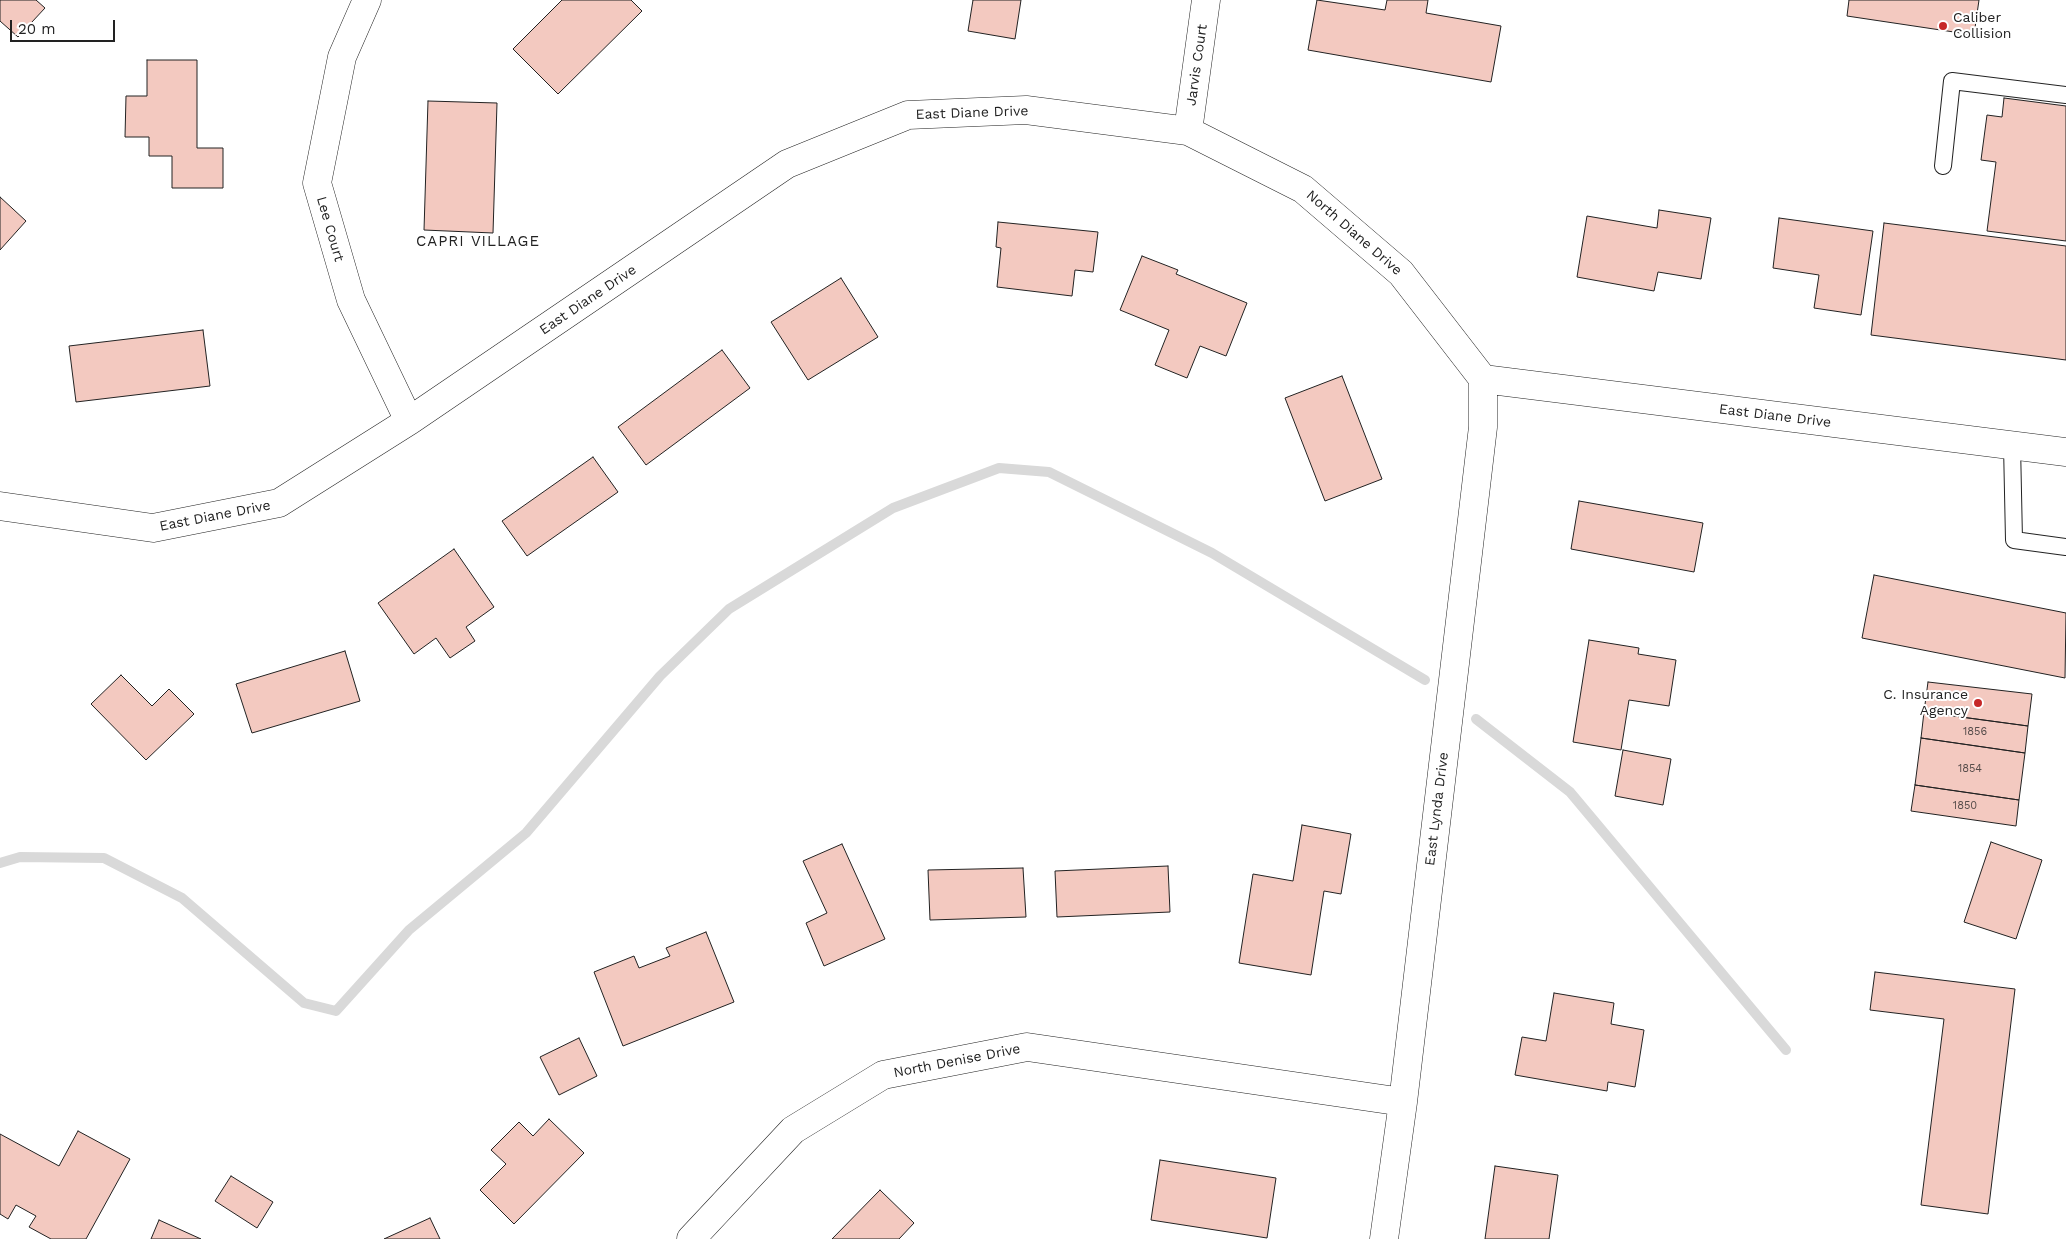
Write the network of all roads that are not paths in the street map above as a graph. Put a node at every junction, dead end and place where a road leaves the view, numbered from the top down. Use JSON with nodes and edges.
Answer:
{"nodes":[{"id":1,"x":367,"y":0,"type":"edge"},
{"id":2,"x":1206,"y":0,"type":"edge"},
{"id":3,"x":2066,"y":95,"type":"edge"},
{"id":4,"x":1188,"y":131,"type":"junction"},
{"id":5,"x":1943,"y":166,"type":"dead end"},
{"id":6,"x":1483,"y":379,"type":"junction"},
{"id":7,"x":409,"y":421,"type":"junction"},
{"id":8,"x":2012,"y":445,"type":"junction"},
{"id":9,"x":2066,"y":452,"type":"edge"},
{"id":10,"x":0,"y":506,"type":"edge"},
{"id":11,"x":2066,"y":547,"type":"edge"},
{"id":12,"x":1403,"y":1102,"type":"junction"},
{"id":13,"x":691,"y":1239,"type":"edge"},
{"id":14,"x":1384,"y":1239,"type":"edge"}],
"edges":[{"from":1,"to":7,"type":"street","name":"Lee Court"},
{"from":2,"to":4,"type":"street","name":"Jarvis Court"},
{"from":3,"to":5,"type":"lane"},
{"from":4,"to":6,"type":"street","name":"North Diane Drive"},
{"from":4,"to":7,"type":"street","name":"East Diane Drive"},
{"from":6,"to":8,"type":"street","name":"East Diane Drive"},
{"from":6,"to":12,"type":"street","name":"East Lynda Drive"},
{"from":7,"to":10,"type":"street","name":"East Diane Drive"},
{"from":8,"to":9,"type":"street","name":"East Diane Drive"},
{"from":8,"to":11,"type":"lane"},
{"from":12,"to":13,"type":"street","name":"North Denise Drive"},
{"from":12,"to":14,"type":"street","name":"East Lynda Drive"}]}
